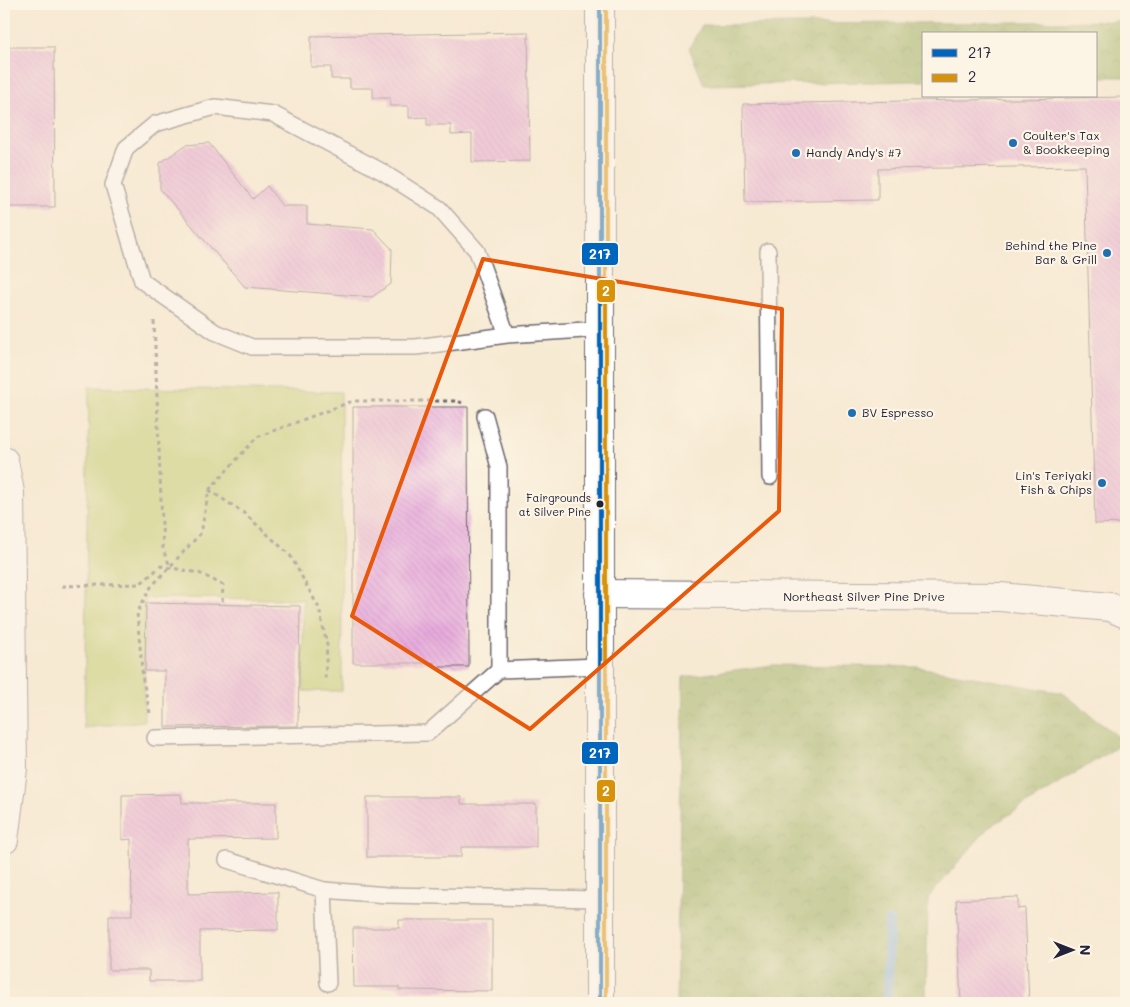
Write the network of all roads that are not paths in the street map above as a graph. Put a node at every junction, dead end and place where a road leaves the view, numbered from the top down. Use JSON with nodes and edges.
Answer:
{"nodes":[{"id":1,"x":600,"y":4,"type":"edge"},
{"id":2,"x":768,"y":251,"type":"dead end"},
{"id":3,"x":600,"y":329,"type":"junction"},
{"id":4,"x":507,"y":335,"type":"junction"},
{"id":5,"x":485,"y":416,"type":"road end"},
{"id":6,"x":4,"y":462,"type":"edge"},
{"id":7,"x":770,"y":477,"type":"dead end"},
{"id":8,"x":599,"y":594,"type":"junction"},
{"id":9,"x":1126,"y":614,"type":"edge"},
{"id":10,"x":599,"y":666,"type":"junction"},
{"id":11,"x":499,"y":670,"type":"junction"},
{"id":12,"x":155,"y":738,"type":"road end"},
{"id":13,"x":4,"y":840,"type":"edge"},
{"id":14,"x":227,"y":860,"type":"dead end"},
{"id":15,"x":324,"y":890,"type":"junction"},
{"id":16,"x":600,"y":899,"type":"junction"},
{"id":17,"x":328,"y":983,"type":"dead end"},
{"id":18,"x":600,"y":1003,"type":"edge"}],
"edges":[{"from":1,"to":3,"type":"main road"},
{"from":2,"to":7,"type":"lane"},
{"from":3,"to":4,"type":"lane"},
{"from":3,"to":8,"type":"main road"},
{"from":4,"to":4,"type":"lane"},
{"from":5,"to":11,"type":"lane"},
{"from":6,"to":13,"type":"main road"},
{"from":8,"to":9,"type":"main road","name":"Northeast Silver Pine Drive"},
{"from":8,"to":10,"type":"main road"},
{"from":10,"to":11,"type":"lane"},
{"from":10,"to":16,"type":"main road"},
{"from":11,"to":12,"type":"lane"},
{"from":14,"to":15,"type":"lane"},
{"from":15,"to":16,"type":"lane"},
{"from":15,"to":17,"type":"lane"},
{"from":16,"to":18,"type":"main road"}]}
